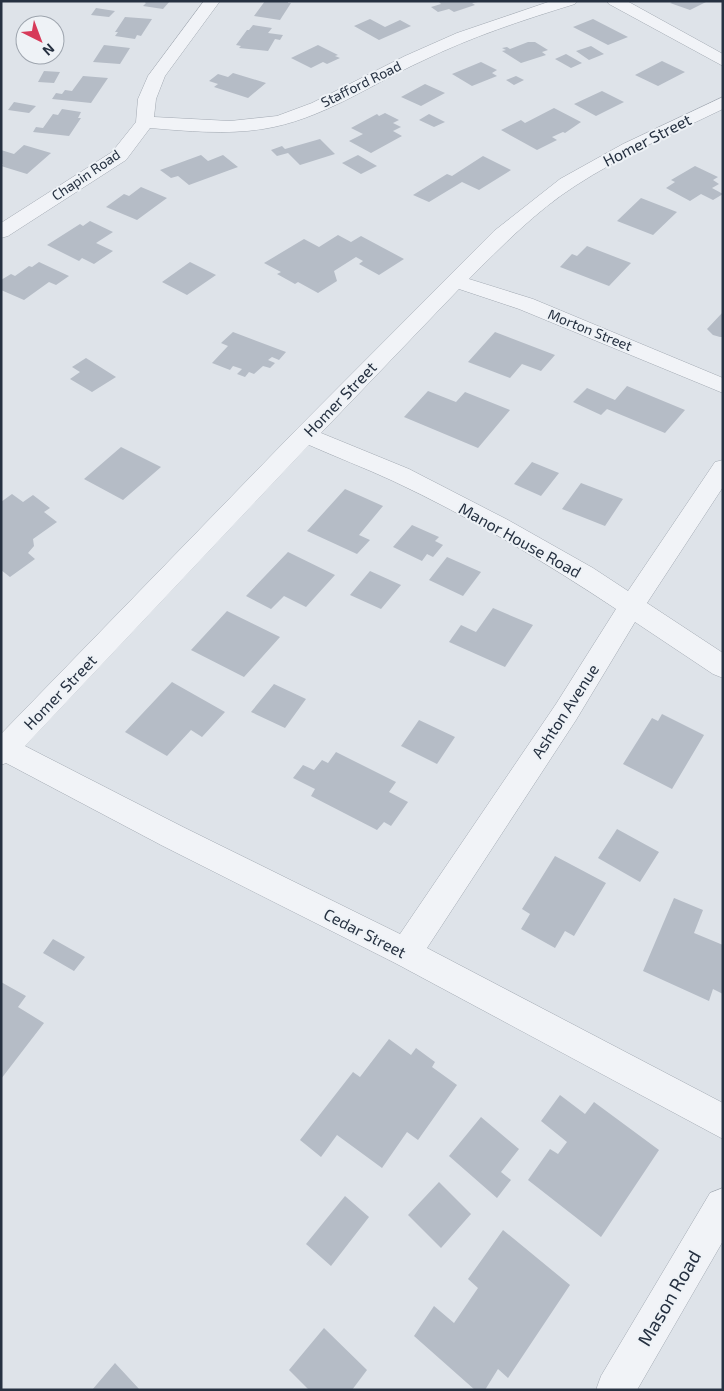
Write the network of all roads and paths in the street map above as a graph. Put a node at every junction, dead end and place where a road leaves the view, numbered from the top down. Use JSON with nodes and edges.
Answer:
{"nodes":[{"id":1,"x":212,"y":1,"type":"edge"},
{"id":2,"x":569,"y":1,"type":"edge"},
{"id":3,"x":615,"y":1,"type":"edge"},
{"id":4,"x":723,"y":61,"type":"edge"},
{"id":5,"x":723,"y":102,"type":"edge"},
{"id":6,"x":145,"y":122,"type":"junction"},
{"id":7,"x":1,"y":232,"type":"edge"},
{"id":8,"x":454,"y":281,"type":"junction"},
{"id":9,"x":723,"y":386,"type":"edge"},
{"id":10,"x":305,"y":435,"type":"junction"},
{"id":11,"x":723,"y":468,"type":"edge"},
{"id":12,"x":631,"y":608,"type":"junction"},
{"id":13,"x":723,"y":666,"type":"edge"},
{"id":14,"x":3,"y":751,"type":"edge"},
{"id":15,"x":406,"y":953,"type":"junction"},
{"id":16,"x":723,"y":1122,"type":"edge"},
{"id":17,"x":723,"y":1206,"type":"edge"},
{"id":18,"x":615,"y":1390,"type":"edge"}],
"edges":[{"from":1,"to":6,"type":"street"},
{"from":2,"to":6,"type":"street","name":"Stafford Road"},
{"from":3,"to":4,"type":"street"},
{"from":5,"to":8,"type":"street","name":"Homer Street"},
{"from":6,"to":7,"type":"street","name":"Chapin Road"},
{"from":8,"to":9,"type":"street","name":"Morton Street"},
{"from":8,"to":10,"type":"street","name":"Homer Street"},
{"from":10,"to":12,"type":"street","name":"Manor House Road"},
{"from":10,"to":14,"type":"street","name":"Homer Street"},
{"from":11,"to":12,"type":"street","name":"Ashton Avenue"},
{"from":12,"to":13,"type":"street","name":"Manor House Road"},
{"from":12,"to":15,"type":"street","name":"Ashton Avenue"},
{"from":14,"to":15,"type":"street","name":"Cedar Street"},
{"from":15,"to":16,"type":"street","name":"Cedar Street"},
{"from":17,"to":18,"type":"street","name":"Mason Road"}]}
